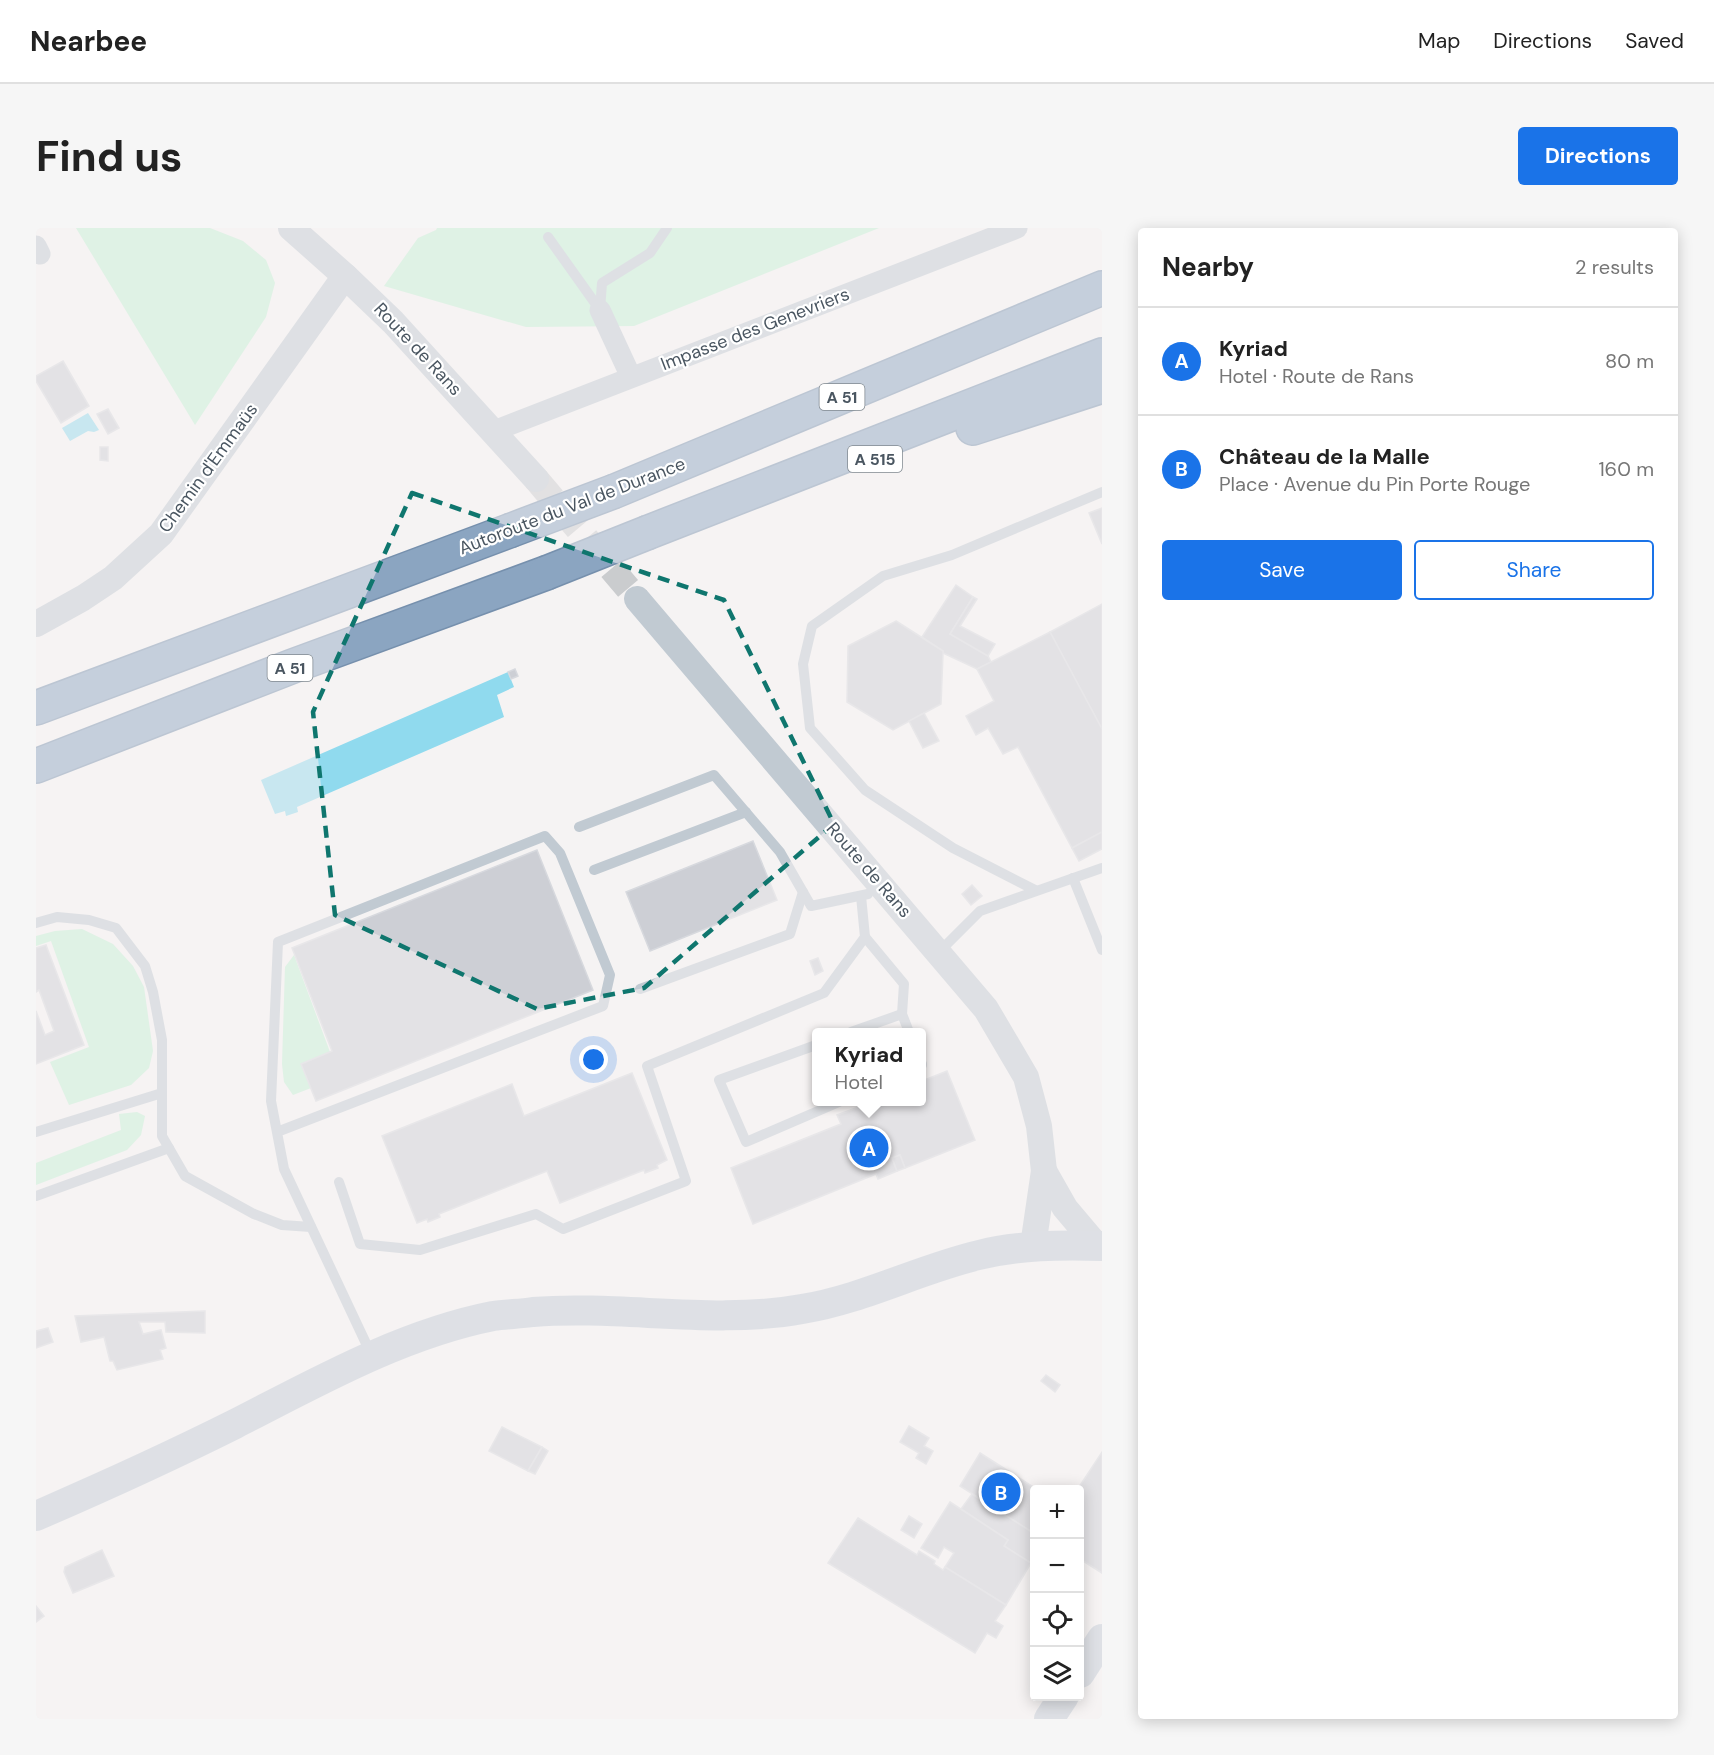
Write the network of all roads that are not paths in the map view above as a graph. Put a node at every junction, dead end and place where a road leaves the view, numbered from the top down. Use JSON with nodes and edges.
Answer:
{"nodes":[{"id":1,"x":291,"y":228,"type":"edge"},
{"id":2,"x":667,"y":228,"type":"edge"},
{"id":3,"x":1017,"y":228,"type":"edge"},
{"id":4,"x":548,"y":237,"type":"dead end"},
{"id":5,"x":345,"y":276,"type":"junction"},
{"id":6,"x":1102,"y":287,"type":"edge"},
{"id":7,"x":600,"y":310,"type":"junction"},
{"id":8,"x":1102,"y":356,"type":"edge"},
{"id":9,"x":631,"y":378,"type":"junction"},
{"id":10,"x":1102,"y":386,"type":"edge"},
{"id":11,"x":494,"y":431,"type":"junction"},
{"id":12,"x":536,"y":479,"type":"tunnel mouth"},
{"id":13,"x":1102,"y":492,"type":"edge"},
{"id":14,"x":649,"y":532,"type":"junction"},
{"id":15,"x":637,"y":599,"type":"tunnel mouth"},
{"id":16,"x":36,"y":624,"type":"edge"},
{"id":17,"x":36,"y":708,"type":"edge"},
{"id":18,"x":36,"y":766,"type":"edge"},
{"id":19,"x":746,"y":812,"type":"junction"},
{"id":20,"x":579,"y":827,"type":"dead end"},
{"id":21,"x":1102,"y":868,"type":"edge"},
{"id":22,"x":594,"y":870,"type":"dead end"},
{"id":23,"x":1073,"y":878,"type":"junction"},
{"id":24,"x":1035,"y":890,"type":"junction"},
{"id":25,"x":886,"y":891,"type":"junction"},
{"id":26,"x":803,"y":892,"type":"junction"},
{"id":27,"x":861,"y":896,"type":"junction"},
{"id":28,"x":36,"y":923,"type":"edge"},
{"id":29,"x":865,"y":937,"type":"junction"},
{"id":30,"x":1102,"y":950,"type":"edge"},
{"id":31,"x":939,"y":952,"type":"junction"},
{"id":32,"x":640,"y":989,"type":"dead end"},
{"id":33,"x":902,"y":1014,"type":"junction"},
{"id":34,"x":862,"y":1028,"type":"edge"},
{"id":35,"x":907,"y":1028,"type":"edge"},
{"id":36,"x":812,"y":1046,"type":"edge"},
{"id":37,"x":162,"y":1094,"type":"junction"},
{"id":38,"x":827,"y":1106,"type":"edge"},
{"id":39,"x":36,"y":1132,"type":"edge"},
{"id":40,"x":277,"y":1132,"type":"junction"},
{"id":41,"x":169,"y":1148,"type":"junction"},
{"id":42,"x":1044,"y":1172,"type":"junction"},
{"id":43,"x":339,"y":1182,"type":"dead end"},
{"id":44,"x":36,"y":1196,"type":"edge"},
{"id":45,"x":311,"y":1227,"type":"junction"},
{"id":46,"x":1032,"y":1246,"type":"junction"},
{"id":47,"x":1099,"y":1246,"type":"edge"},
{"id":48,"x":373,"y":1357,"type":"junction"},
{"id":49,"x":36,"y":1516,"type":"edge"},
{"id":50,"x":1102,"y":1639,"type":"edge"},
{"id":51,"x":1084,"y":1667,"type":"edge"},
{"id":52,"x":1061,"y":1701,"type":"edge"},
{"id":53,"x":1049,"y":1719,"type":"edge"}],
"edges":[{"from":1,"to":5,"type":"street","name":"Route de Rans"},
{"from":2,"to":7,"type":"lane"},
{"from":3,"to":9,"type":"street","name":"Impasse des Genevriers"},
{"from":4,"to":7,"type":"lane"},
{"from":5,"to":11,"type":"street","name":"Route de Rans"},
{"from":5,"to":16,"type":"street","name":"Chemin d'Emmaüs"},
{"from":6,"to":17,"type":"highway","name":"Autoroute du Val de Durance","number":"A 51","bridge":true},
{"from":7,"to":9,"type":"street"},
{"from":8,"to":14,"type":"highway","number":"A 51"},
{"from":9,"to":11,"type":"street","name":"Impasse des Genevriers"},
{"from":10,"to":14,"type":"highway","number":"A 515"},
{"from":11,"to":12,"type":"street","name":"Route de Rans"},
{"from":13,"to":24,"type":"lane"},
{"from":14,"to":18,"type":"highway","number":"A 51","bridge":true},
{"from":15,"to":25,"type":"street","name":"Route de Rans"},
{"from":19,"to":20,"type":"lane"},
{"from":19,"to":22,"type":"lane"},
{"from":19,"to":26,"type":"lane"},
{"from":21,"to":23,"type":"lane"},
{"from":23,"to":24,"type":"lane"},
{"from":23,"to":30,"type":"lane"},
{"from":24,"to":31,"type":"lane"},
{"from":25,"to":27,"type":"lane"},
{"from":25,"to":31,"type":"street","name":"Route de Rans"},
{"from":26,"to":27,"type":"lane"},
{"from":26,"to":32,"type":"lane"},
{"from":27,"to":29,"type":"lane"},
{"from":28,"to":37,"type":"lane"},
{"from":29,"to":33,"type":"lane"},
{"from":29,"to":43,"type":"lane"},
{"from":31,"to":42,"type":"street","name":"Route de Rans"},
{"from":33,"to":34,"type":"lane"},
{"from":33,"to":35,"type":"lane"},
{"from":36,"to":38,"type":"lane"},
{"from":37,"to":39,"type":"lane"},
{"from":37,"to":41,"type":"lane"},
{"from":40,"to":40,"type":"lane"},
{"from":40,"to":45,"type":"lane"},
{"from":41,"to":44,"type":"lane"},
{"from":41,"to":45,"type":"lane"},
{"from":42,"to":46,"type":"street","name":"Route de Rans"},
{"from":42,"to":47,"type":"street","name":"Route de Rans"},
{"from":45,"to":48,"type":"lane"},
{"from":46,"to":47,"type":"main road"},
{"from":46,"to":48,"type":"main road"},
{"from":48,"to":49,"type":"main road"},
{"from":50,"to":51,"type":"main road"},
{"from":52,"to":53,"type":"main road"}]}
